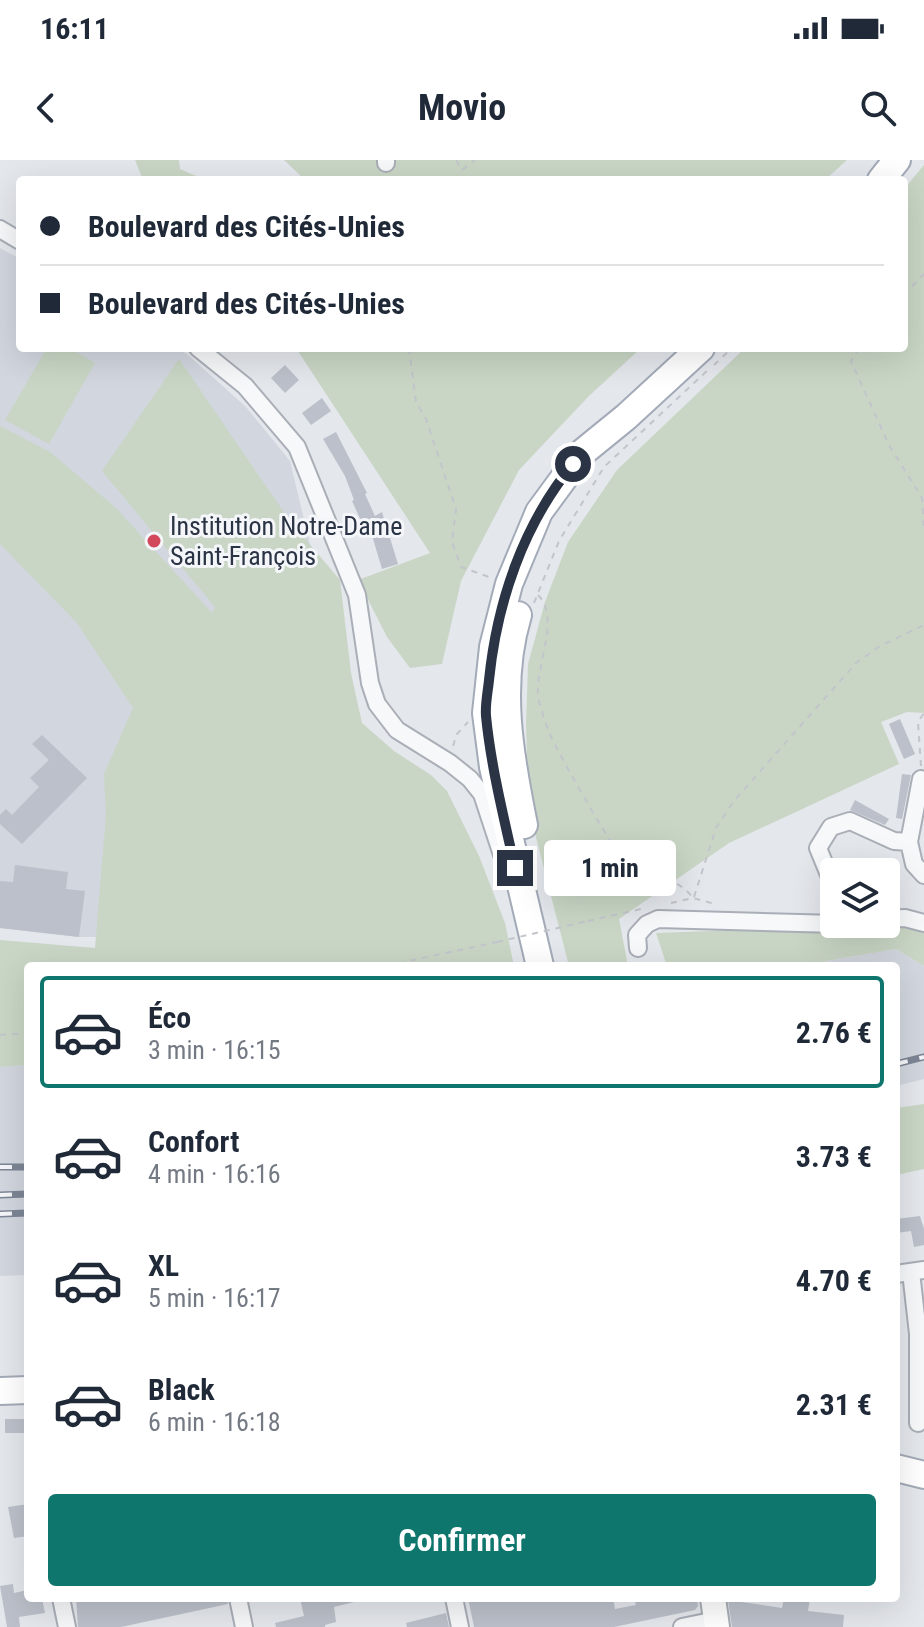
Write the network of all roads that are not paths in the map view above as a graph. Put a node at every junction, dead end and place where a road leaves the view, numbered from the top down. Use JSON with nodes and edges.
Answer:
{"nodes":[{"id":1,"x":897,"y":160,"type":"edge"},
{"id":2,"x":884,"y":176,"type":"edge"},
{"id":3,"x":203,"y":352,"type":"edge"},
{"id":4,"x":697,"y":352,"type":"edge"},
{"id":5,"x":626,"y":417,"type":"junction"},
{"id":6,"x":921,"y":779,"type":"road end"},
{"id":7,"x":909,"y":842,"type":"junction"},
{"id":8,"x":822,"y":858,"type":"edge"},
{"id":9,"x":924,"y":875,"type":"edge"},
{"id":10,"x":900,"y":918,"type":"edge"},
{"id":11,"x":924,"y":923,"type":"edge"},
{"id":12,"x":820,"y":924,"type":"edge"},
{"id":13,"x":638,"y":948,"type":"dead end"},
{"id":14,"x":539,"y":962,"type":"edge"},
{"id":15,"x":539,"y":962,"type":"edge"},
{"id":16,"x":556,"y":962,"type":"edge"},
{"id":17,"x":910,"y":1272,"type":"edge"},
{"id":18,"x":24,"y":1390,"type":"edge"},
{"id":19,"x":0,"y":1391,"type":"edge"},
{"id":20,"x":24,"y":1401,"type":"edge"},
{"id":21,"x":0,"y":1402,"type":"edge"},
{"id":22,"x":918,"y":1423,"type":"dead end"},
{"id":23,"x":900,"y":1455,"type":"edge"},
{"id":24,"x":924,"y":1460,"type":"edge"},
{"id":25,"x":900,"y":1469,"type":"edge"},
{"id":26,"x":924,"y":1475,"type":"edge"},
{"id":27,"x":62,"y":1602,"type":"edge"},
{"id":28,"x":239,"y":1602,"type":"edge"},
{"id":29,"x":455,"y":1602,"type":"edge"},
{"id":30,"x":715,"y":1615,"type":"edge"},
{"id":31,"x":67,"y":1627,"type":"edge"},
{"id":32,"x":244,"y":1627,"type":"edge"},
{"id":33,"x":460,"y":1627,"type":"edge"},
{"id":34,"x":682,"y":1627,"type":"edge"}],
"edges":[{"from":1,"to":2,"type":"main road"},
{"from":3,"to":14,"type":"street"},
{"from":4,"to":5,"type":"main road"},
{"from":5,"to":15,"type":"main road"},
{"from":5,"to":16,"type":"main road"},
{"from":6,"to":7,"type":"street"},
{"from":7,"to":8,"type":"street"},
{"from":7,"to":9,"type":"street"},
{"from":10,"to":11,"type":"street"},
{"from":12,"to":13,"type":"street"},
{"from":17,"to":22,"type":"street"},
{"from":18,"to":19,"type":"main road"},
{"from":20,"to":21,"type":"main road"},
{"from":23,"to":24,"type":"main road"},
{"from":25,"to":26,"type":"main road"},
{"from":27,"to":31,"type":"street"},
{"from":28,"to":32,"type":"street"},
{"from":29,"to":33,"type":"street"},
{"from":30,"to":34,"type":"street"}]}
